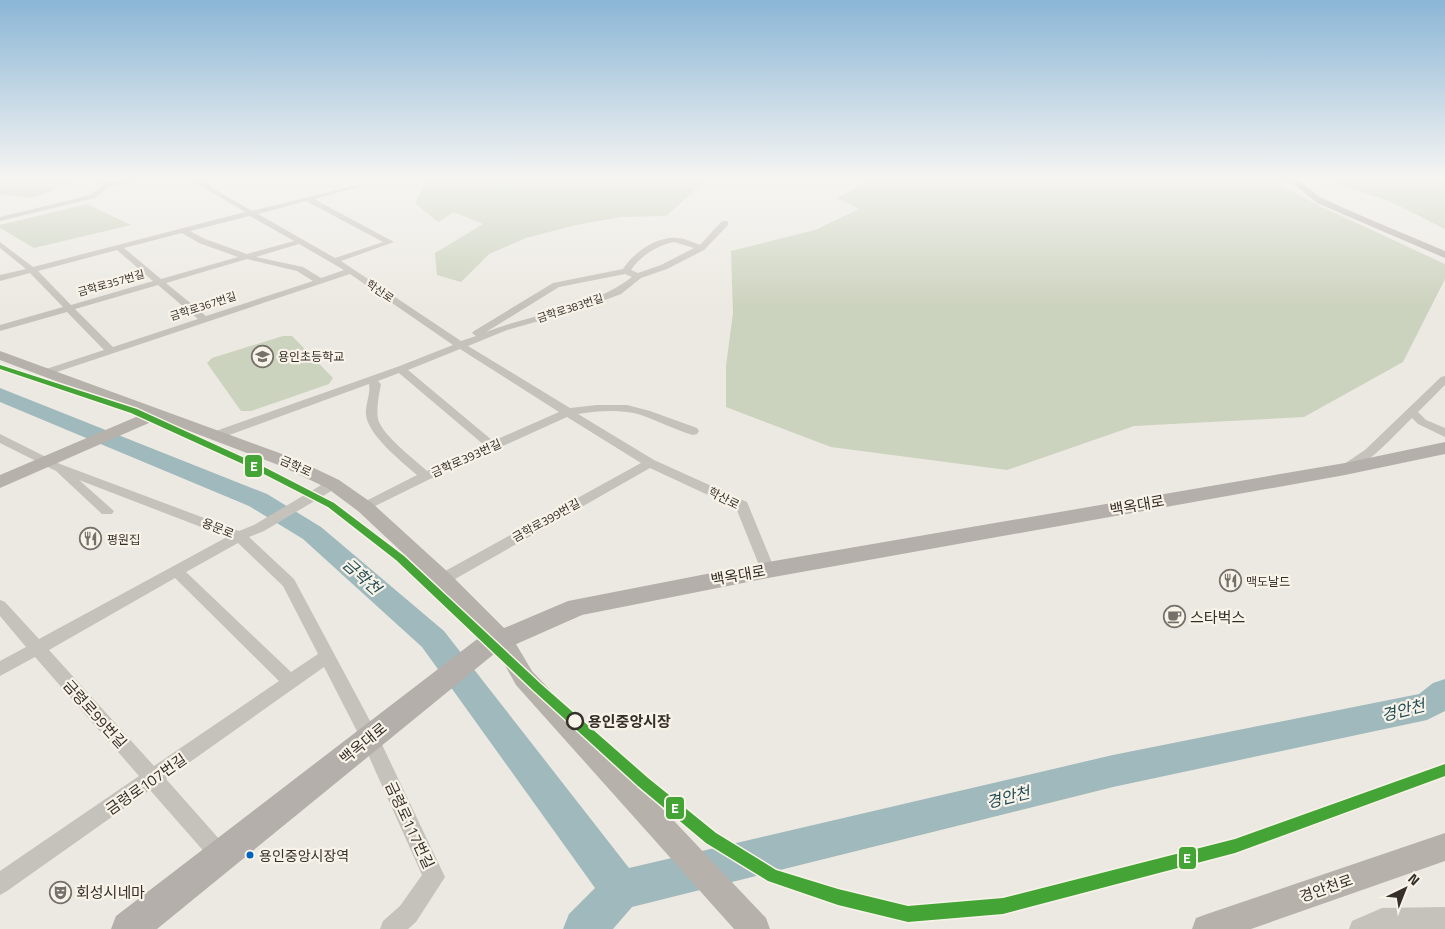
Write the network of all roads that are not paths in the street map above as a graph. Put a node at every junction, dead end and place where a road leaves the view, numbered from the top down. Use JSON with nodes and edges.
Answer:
{"nodes":[{"id":1,"x":224,"y":220,"type":"edge"},
{"id":2,"x":265,"y":220,"type":"edge"},
{"id":3,"x":349,"y":220,"type":"edge"},
{"id":4,"x":1365,"y":220,"type":"edge"},
{"id":5,"x":725,"y":223,"type":"dead end"},
{"id":6,"x":182,"y":231,"type":"junction"},
{"id":7,"x":302,"y":242,"type":"junction"},
{"id":8,"x":0,"y":244,"type":"edge"},
{"id":9,"x":118,"y":247,"type":"junction"},
{"id":10,"x":701,"y":248,"type":"junction"},
{"id":11,"x":1445,"y":255,"type":"edge"},
{"id":12,"x":247,"y":257,"type":"junction"},
{"id":13,"x":334,"y":260,"type":"junction"},
{"id":14,"x":31,"y":270,"type":"junction"},
{"id":15,"x":351,"y":271,"type":"junction"},
{"id":16,"x":626,"y":271,"type":"junction"},
{"id":17,"x":638,"y":276,"type":"junction"},
{"id":18,"x":0,"y":278,"type":"edge"},
{"id":19,"x":319,"y":281,"type":"junction"},
{"id":20,"x":160,"y":282,"type":"junction"},
{"id":21,"x":69,"y":308,"type":"junction"},
{"id":22,"x":203,"y":318,"type":"junction"},
{"id":23,"x":0,"y":328,"type":"edge"},
{"id":24,"x":472,"y":340,"type":"junction"},
{"id":25,"x":460,"y":344,"type":"junction"},
{"id":26,"x":110,"y":350,"type":"junction"},
{"id":27,"x":0,"y":354,"type":"edge"},
{"id":28,"x":55,"y":369,"type":"junction"},
{"id":29,"x":401,"y":369,"type":"junction"},
{"id":30,"x":369,"y":379,"type":"junction"},
{"id":31,"x":1445,"y":379,"type":"edge"},
{"id":32,"x":568,"y":412,"type":"junction"},
{"id":33,"x":1411,"y":412,"type":"junction"},
{"id":34,"x":156,"y":414,"type":"junction"},
{"id":35,"x":693,"y":431,"type":"dead end"},
{"id":36,"x":1445,"y":433,"type":"edge"},
{"id":37,"x":217,"y":435,"type":"junction"},
{"id":38,"x":0,"y":438,"type":"edge"},
{"id":39,"x":492,"y":446,"type":"junction"},
{"id":40,"x":1445,"y":448,"type":"edge"},
{"id":41,"x":650,"y":462,"type":"junction"},
{"id":42,"x":52,"y":464,"type":"junction"},
{"id":43,"x":1345,"y":469,"type":"junction"},
{"id":44,"x":425,"y":476,"type":"junction"},
{"id":45,"x":0,"y":482,"type":"edge"},
{"id":46,"x":333,"y":484,"type":"junction"},
{"id":47,"x":364,"y":507,"type":"junction"},
{"id":48,"x":107,"y":511,"type":"dead end"},
{"id":49,"x":239,"y":536,"type":"junction"},
{"id":50,"x":768,"y":570,"type":"junction"},
{"id":51,"x":176,"y":571,"type":"junction"},
{"id":52,"x":443,"y":579,"type":"junction"},
{"id":53,"x":0,"y":606,"type":"edge"},
{"id":54,"x":493,"y":644,"type":"junction"},
{"id":55,"x":36,"y":649,"type":"junction"},
{"id":56,"x":327,"y":656,"type":"junction"},
{"id":57,"x":0,"y":669,"type":"edge"},
{"id":58,"x":291,"y":682,"type":"junction"},
{"id":59,"x":370,"y":738,"type":"junction"},
{"id":60,"x":153,"y":779,"type":"junction"},
{"id":61,"x":1445,"y":847,"type":"edge"},
{"id":62,"x":221,"y":856,"type":"junction"},
{"id":63,"x":0,"y":884,"type":"edge"},
{"id":64,"x":1445,"y":918,"type":"edge"},
{"id":65,"x":129,"y":929,"type":"edge"},
{"id":66,"x":391,"y":929,"type":"edge"},
{"id":67,"x":755,"y":929,"type":"edge"},
{"id":68,"x":1207,"y":929,"type":"edge"},
{"id":69,"x":1360,"y":929,"type":"edge"}],
"edges":[{"from":1,"to":6,"type":"street"},
{"from":2,"to":7,"type":"street","name":"학산로"},
{"from":3,"to":13,"type":"street"},
{"from":4,"to":11,"type":"main road"},
{"from":5,"to":10,"type":"street","name":"금학로383번길"},
{"from":6,"to":9,"type":"street"},
{"from":6,"to":12,"type":"street"},
{"from":7,"to":12,"type":"street","name":"금학로357번길"},
{"from":7,"to":13,"type":"street","name":"학산로"},
{"from":8,"to":14,"type":"street"},
{"from":9,"to":14,"type":"street"},
{"from":9,"to":20,"type":"street"},
{"from":10,"to":16,"type":"street"},
{"from":10,"to":17,"type":"street","name":"금학로383번길"},
{"from":12,"to":19,"type":"street","name":"금학로357번길"},
{"from":12,"to":20,"type":"street","name":"금학로357번길"},
{"from":13,"to":15,"type":"street","name":"학산로"},
{"from":14,"to":18,"type":"street"},
{"from":14,"to":21,"type":"street"},
{"from":15,"to":19,"type":"street","name":"금학로367번길"},
{"from":15,"to":25,"type":"street","name":"학산로"},
{"from":16,"to":17,"type":"street"},
{"from":16,"to":24,"type":"street"},
{"from":17,"to":24,"type":"street","name":"금학로383번길"},
{"from":19,"to":22,"type":"street","name":"금학로367번길"},
{"from":20,"to":21,"type":"street","name":"금학로357번길"},
{"from":20,"to":22,"type":"street","name":"금학로357번길"},
{"from":21,"to":23,"type":"street","name":"금학로357번길"},
{"from":21,"to":26,"type":"street","name":"금학로357번길"},
{"from":22,"to":26,"type":"street","name":"금학로367번길"},
{"from":24,"to":25,"type":"street","name":"금학로383번길"},
{"from":25,"to":29,"type":"street","name":"금학로383번길"},
{"from":25,"to":32,"type":"street","name":"학산로"},
{"from":26,"to":28,"type":"street","name":"금학로367번길"},
{"from":27,"to":28,"type":"main road","name":"금학로"},
{"from":28,"to":34,"type":"main road","name":"금학로"},
{"from":29,"to":30,"type":"street","name":"금학로383번길"},
{"from":29,"to":39,"type":"street"},
{"from":30,"to":37,"type":"street","name":"금학로383번길"},
{"from":30,"to":44,"type":"street"},
{"from":31,"to":33,"type":"street"},
{"from":32,"to":35,"type":"street"},
{"from":32,"to":39,"type":"street","name":"금학로393번길"},
{"from":32,"to":41,"type":"street","name":"학산로"},
{"from":33,"to":36,"type":"street"},
{"from":33,"to":43,"type":"street"},
{"from":34,"to":37,"type":"main road","name":"금학로"},
{"from":34,"to":42,"type":"main road"},
{"from":37,"to":46,"type":"main road","name":"금학로"},
{"from":38,"to":42,"type":"street","name":"용문로"},
{"from":39,"to":44,"type":"street","name":"금학로393번길"},
{"from":40,"to":43,"type":"main road","name":"백옥대로"},
{"from":41,"to":50,"type":"street","name":"학산로"},
{"from":41,"to":52,"type":"street","name":"금학로399번길"},
{"from":42,"to":45,"type":"main road"},
{"from":42,"to":48,"type":"street"},
{"from":42,"to":49,"type":"street","name":"용문로"},
{"from":43,"to":50,"type":"main road","name":"백옥대로"},
{"from":44,"to":47,"type":"street","name":"금학로393번길"},
{"from":46,"to":47,"type":"main road","name":"금학로"},
{"from":46,"to":49,"type":"street"},
{"from":47,"to":52,"type":"main road","name":"금학로"},
{"from":49,"to":51,"type":"street"},
{"from":49,"to":56,"type":"street","name":"용문로"},
{"from":50,"to":54,"type":"main road","name":"백옥대로"},
{"from":51,"to":55,"type":"street"},
{"from":51,"to":58,"type":"street"},
{"from":52,"to":54,"type":"main road","name":"금학로"},
{"from":53,"to":55,"type":"street","name":"금령로99번길"},
{"from":54,"to":59,"type":"main road","name":"백옥대로"},
{"from":54,"to":67,"type":"main road","name":"금학로"},
{"from":55,"to":57,"type":"street"},
{"from":55,"to":60,"type":"street","name":"금령로99번길"},
{"from":56,"to":58,"type":"street","name":"금령로107번길"},
{"from":56,"to":59,"type":"street","name":"용문로"},
{"from":58,"to":60,"type":"street","name":"금령로107번길"},
{"from":59,"to":62,"type":"main road","name":"백옥대로"},
{"from":59,"to":66,"type":"street","name":"금령로117번길"},
{"from":60,"to":62,"type":"street","name":"금령로99번길"},
{"from":60,"to":63,"type":"street","name":"금령로107번길"},
{"from":61,"to":68,"type":"main road","name":"경안천로"},
{"from":62,"to":65,"type":"main road","name":"백옥대로"},
{"from":64,"to":69,"type":"street"}]}
